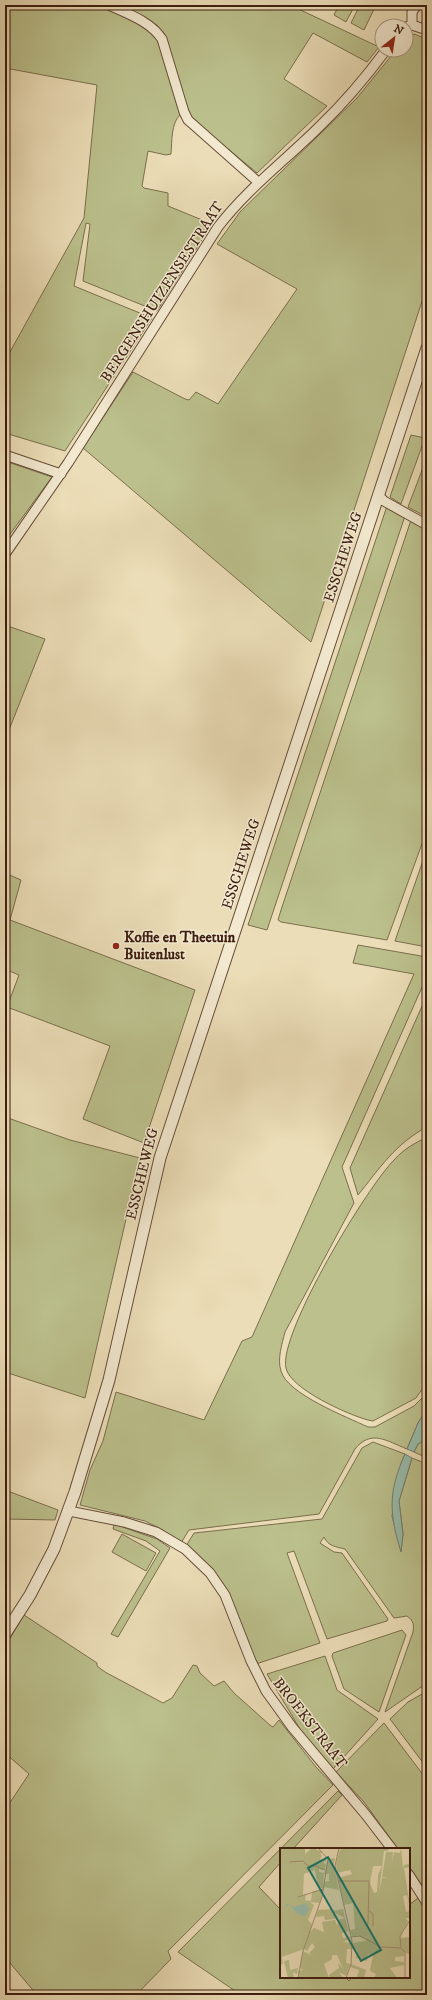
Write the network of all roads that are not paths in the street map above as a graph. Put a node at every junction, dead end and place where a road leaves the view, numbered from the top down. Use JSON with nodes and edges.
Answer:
{"nodes":[{"id":1,"x":109,"y":5,"type":"edge"},
{"id":2,"x":417,"y":5,"type":"edge"},
{"id":3,"x":411,"y":18,"type":"edge"},
{"id":4,"x":414,"y":27,"type":"edge"},
{"id":5,"x":427,"y":30,"type":"edge"},
{"id":6,"x":380,"y":58,"type":"edge"},
{"id":7,"x":258,"y":182,"type":"junction"},
{"id":8,"x":427,"y":348,"type":"edge"},
{"id":9,"x":5,"y":455,"type":"edge"},
{"id":10,"x":61,"y":474,"type":"junction"},
{"id":11,"x":379,"y":496,"type":"junction"},
{"id":12,"x":427,"y":525,"type":"edge"},
{"id":13,"x":5,"y":554,"type":"edge"},
{"id":14,"x":69,"y":1511,"type":"junction"},
{"id":15,"x":5,"y":1634,"type":"edge"},
{"id":16,"x":391,"y":1848,"type":"edge"},
{"id":17,"x":410,"y":1878,"type":"edge"},
{"id":18,"x":427,"y":1903,"type":"edge"}],
"edges":[{"from":1,"to":7,"type":"street"},
{"from":2,"to":3,"type":"street"},
{"from":4,"to":5,"type":"street"},
{"from":6,"to":7,"type":"street","name":"BERGENSHUIZENSESTRAAT"},
{"from":7,"to":10,"type":"street","name":"BERGENSHUIZENSESTRAAT"},
{"from":8,"to":11,"type":"street","name":"ESSCHEWEG"},
{"from":9,"to":10,"type":"street"},
{"from":10,"to":13,"type":"street","name":"BERGENSHUIZENSESTRAAT"},
{"from":11,"to":12,"type":"street"},
{"from":11,"to":14,"type":"street","name":"ESSCHEWEG"},
{"from":14,"to":15,"type":"street","name":"ESSCHEWEG"},
{"from":14,"to":16,"type":"street","name":"BROEKSTRAAT"},
{"from":17,"to":18,"type":"street"}]}
